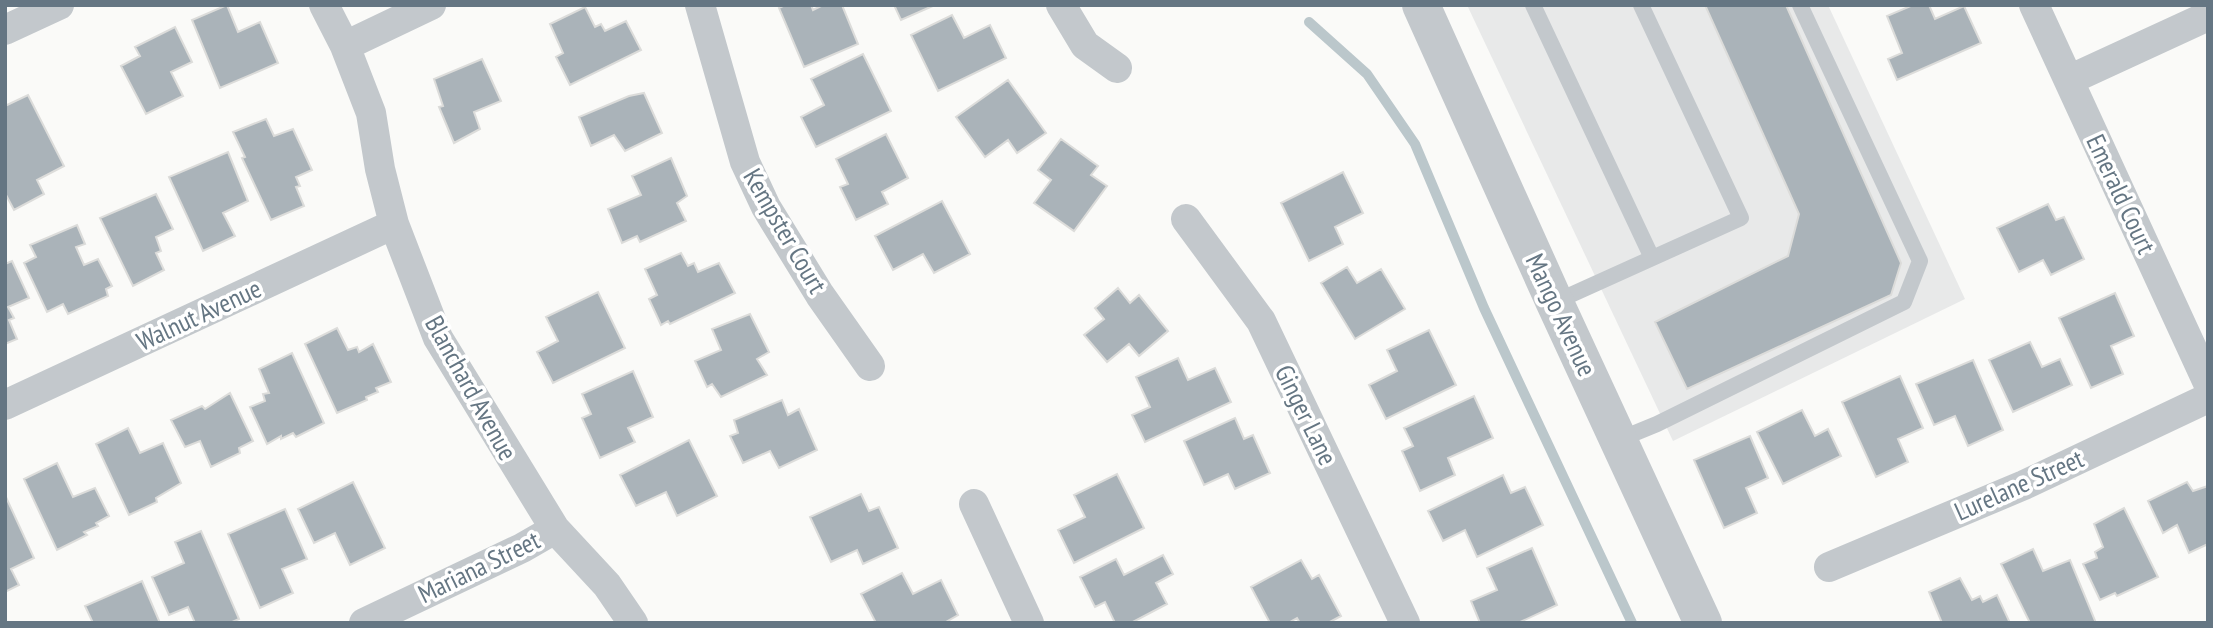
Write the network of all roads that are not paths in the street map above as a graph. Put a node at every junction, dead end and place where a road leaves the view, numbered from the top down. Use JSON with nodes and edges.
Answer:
{"nodes":[{"id":1,"x":59,"y":5,"type":"edge"},
{"id":2,"x":324,"y":5,"type":"edge"},
{"id":3,"x":432,"y":5,"type":"edge"},
{"id":4,"x":700,"y":5,"type":"edge"},
{"id":5,"x":1061,"y":5,"type":"edge"},
{"id":6,"x":1422,"y":5,"type":"edge"},
{"id":7,"x":1533,"y":5,"type":"edge"},
{"id":8,"x":1642,"y":5,"type":"edge"},
{"id":9,"x":1800,"y":5,"type":"edge"},
{"id":10,"x":2034,"y":5,"type":"edge"},
{"id":11,"x":2208,"y":16,"type":"edge"},
{"id":12,"x":5,"y":30,"type":"edge"},
{"id":13,"x":345,"y":46,"type":"junction"},
{"id":14,"x":1117,"y":68,"type":"dead end"},
{"id":15,"x":2069,"y":80,"type":"junction"},
{"id":16,"x":1186,"y":219,"type":"dead end"},
{"id":17,"x":394,"y":224,"type":"junction"},
{"id":18,"x":1652,"y":258,"type":"junction"},
{"id":19,"x":1555,"y":303,"type":"junction"},
{"id":20,"x":870,"y":366,"type":"dead end"},
{"id":21,"x":2208,"y":383,"type":"edge"},
{"id":22,"x":2208,"y":398,"type":"edge"},
{"id":23,"x":5,"y":405,"type":"edge"},
{"id":24,"x":1618,"y":440,"type":"junction"},
{"id":25,"x":974,"y":504,"type":"dead end"},
{"id":26,"x":555,"y":528,"type":"junction"},
{"id":27,"x":1829,"y":567,"type":"dead end"},
{"id":28,"x":364,"y":623,"type":"edge"},
{"id":29,"x":633,"y":623,"type":"edge"},
{"id":30,"x":1030,"y":623,"type":"edge"},
{"id":31,"x":1405,"y":623,"type":"edge"},
{"id":32,"x":1703,"y":623,"type":"edge"}],
"edges":[{"from":1,"to":12,"type":"street"},
{"from":2,"to":13,"type":"street","name":"Blanchard Avenue"},
{"from":3,"to":13,"type":"street"},
{"from":4,"to":20,"type":"street","name":"Kempster Court"},
{"from":5,"to":14,"type":"street"},
{"from":6,"to":19,"type":"street","name":"Mango Avenue"},
{"from":7,"to":18,"type":"lane"},
{"from":8,"to":18,"type":"lane"},
{"from":9,"to":24,"type":"lane"},
{"from":10,"to":15,"type":"street","name":"Emerald Court"},
{"from":11,"to":15,"type":"street"},
{"from":13,"to":17,"type":"street","name":"Blanchard Avenue"},
{"from":15,"to":21,"type":"street","name":"Emerald Court"},
{"from":16,"to":31,"type":"street","name":"Ginger Lane"},
{"from":17,"to":23,"type":"street","name":"Walnut Avenue"},
{"from":17,"to":26,"type":"street","name":"Blanchard Avenue"},
{"from":18,"to":19,"type":"lane"},
{"from":19,"to":24,"type":"street","name":"Mango Avenue"},
{"from":22,"to":27,"type":"street","name":"Lurelane Street"},
{"from":24,"to":32,"type":"street","name":"Mango Avenue"},
{"from":25,"to":30,"type":"street"},
{"from":26,"to":28,"type":"street","name":"Mariana Street"},
{"from":26,"to":29,"type":"street","name":"Blanchard Avenue"}]}
